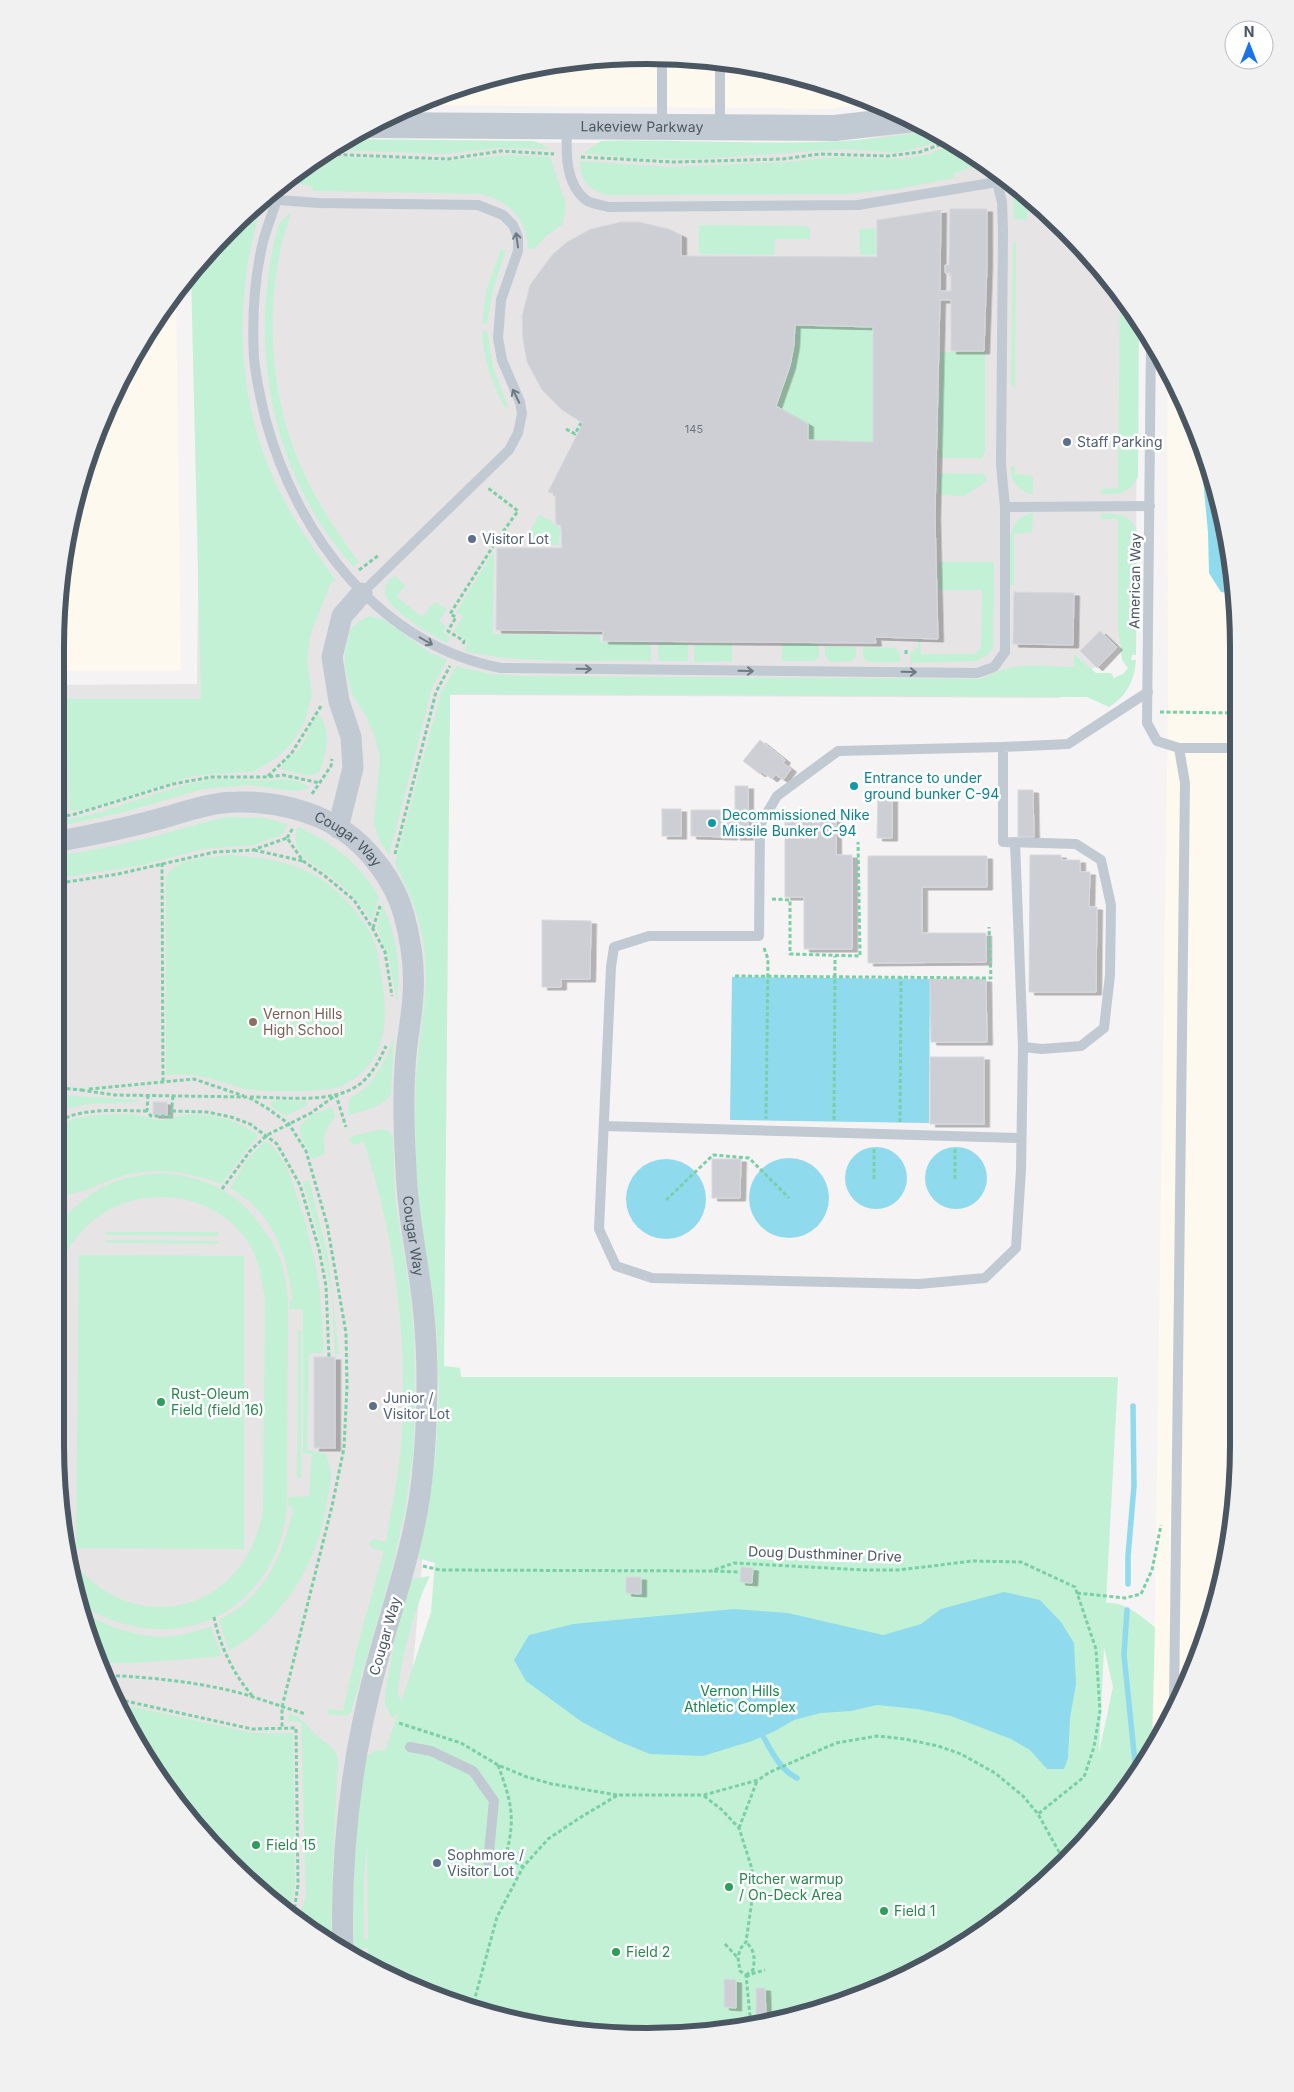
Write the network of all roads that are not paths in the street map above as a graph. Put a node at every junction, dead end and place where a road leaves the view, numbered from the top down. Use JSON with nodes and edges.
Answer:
{"nodes":[{"id":1,"x":662,"y":64,"type":"edge"},
{"id":2,"x":720,"y":69,"type":"edge"},
{"id":3,"x":898,"y":121,"type":"edge"},
{"id":4,"x":387,"y":125,"type":"edge"},
{"id":5,"x":567,"y":127,"type":"junction"},
{"id":6,"x":662,"y":127,"type":"junction"},
{"id":7,"x":720,"y":128,"type":"junction"},
{"id":8,"x":995,"y":179,"type":"edge"},
{"id":9,"x":1000,"y":182,"type":"edge"},
{"id":10,"x":280,"y":194,"type":"edge"},
{"id":11,"x":278,"y":200,"type":"junction"},
{"id":12,"x":1150,"y":352,"type":"edge"},
{"id":13,"x":1150,"y":506,"type":"junction"},
{"id":14,"x":1006,"y":507,"type":"junction"},
{"id":15,"x":362,"y":593,"type":"junction"},
{"id":16,"x":1148,"y":692,"type":"junction"},
{"id":17,"x":1003,"y":747,"type":"junction"},
{"id":18,"x":1179,"y":748,"type":"junction"},
{"id":19,"x":1230,"y":748,"type":"edge"},
{"id":20,"x":338,"y":828,"type":"junction"},
{"id":21,"x":64,"y":840,"type":"edge"},
{"id":22,"x":1015,"y":842,"type":"junction"},
{"id":23,"x":1023,"y":1047,"type":"junction"},
{"id":24,"x":604,"y":1126,"type":"junction"},
{"id":25,"x":1021,"y":1138,"type":"junction"},
{"id":26,"x":1174,"y":1694,"type":"edge"},
{"id":27,"x":410,"y":1747,"type":"dead end"},
{"id":28,"x":488,"y":1862,"type":"dead end"},
{"id":29,"x":343,"y":1942,"type":"edge"}],
"edges":[{"from":1,"to":6,"type":"lane"},
{"from":2,"to":7,"type":"lane"},
{"from":3,"to":7,"type":"street","name":"Lakeview Parkway"},
{"from":4,"to":5,"type":"street","name":"Lakeview Parkway"},
{"from":5,"to":6,"type":"street","name":"Lakeview Parkway"},
{"from":5,"to":8,"type":"lane"},
{"from":6,"to":7,"type":"street","name":"Lakeview Parkway"},
{"from":9,"to":14,"type":"lane"},
{"from":10,"to":11,"type":"lane"},
{"from":11,"to":15,"type":"lane"},
{"from":15,"to":11,"type":"lane","one_way":true},
{"from":12,"to":13,"type":"lane","name":"American Way"},
{"from":13,"to":14,"type":"lane"},
{"from":13,"to":16,"type":"lane","name":"American Way"},
{"from":15,"to":14,"type":"lane","one_way":true},
{"from":15,"to":20,"type":"street"},
{"from":16,"to":17,"type":"lane"},
{"from":16,"to":18,"type":"lane","name":"American Way"},
{"from":17,"to":22,"type":"lane"},
{"from":17,"to":24,"type":"lane"},
{"from":18,"to":19,"type":"lane","name":"American Way"},
{"from":18,"to":26,"type":"lane"},
{"from":20,"to":21,"type":"street","name":"Cougar Way"},
{"from":20,"to":29,"type":"street","name":"Cougar Way"},
{"from":22,"to":23,"type":"lane"},
{"from":22,"to":23,"type":"lane"},
{"from":23,"to":25,"type":"lane"},
{"from":24,"to":25,"type":"lane"},
{"from":24,"to":25,"type":"lane"},
{"from":27,"to":28,"type":"lane"}]}
